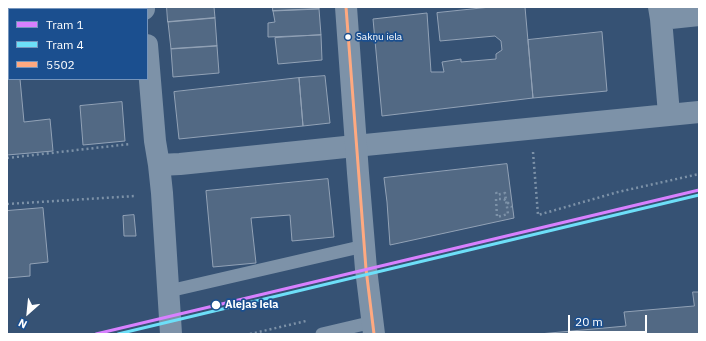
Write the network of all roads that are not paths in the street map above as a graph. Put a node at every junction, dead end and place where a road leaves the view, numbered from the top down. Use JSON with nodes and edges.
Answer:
{"nodes":[{"id":1,"x":346,"y":7,"type":"edge"},
{"id":2,"x":660,"y":13,"type":"edge"},
{"id":3,"x":699,"y":15,"type":"edge"},
{"id":4,"x":148,"y":57,"type":"edge"},
{"id":5,"x":699,"y":112,"type":"edge"},
{"id":6,"x":669,"y":114,"type":"junction"},
{"id":7,"x":355,"y":146,"type":"junction"},
{"id":8,"x":159,"y":165,"type":"junction"},
{"id":9,"x":364,"y":246,"type":"junction"},
{"id":10,"x":169,"y":291,"type":"junction"},
{"id":11,"x":374,"y":328,"type":"edge"},
{"id":12,"x":172,"y":334,"type":"edge"},
{"id":13,"x":322,"y":334,"type":"edge"}],
"edges":[{"from":1,"to":7,"type":"street"},
{"from":2,"to":3,"type":"street"},
{"from":2,"to":6,"type":"street"},
{"from":4,"to":8,"type":"street"},
{"from":5,"to":6,"type":"street"},
{"from":6,"to":7,"type":"street"},
{"from":7,"to":8,"type":"street"},
{"from":7,"to":9,"type":"street"},
{"from":8,"to":10,"type":"street"},
{"from":9,"to":10,"type":"lane"},
{"from":9,"to":11,"type":"street"},
{"from":10,"to":12,"type":"street"},
{"from":11,"to":13,"type":"lane"}]}
